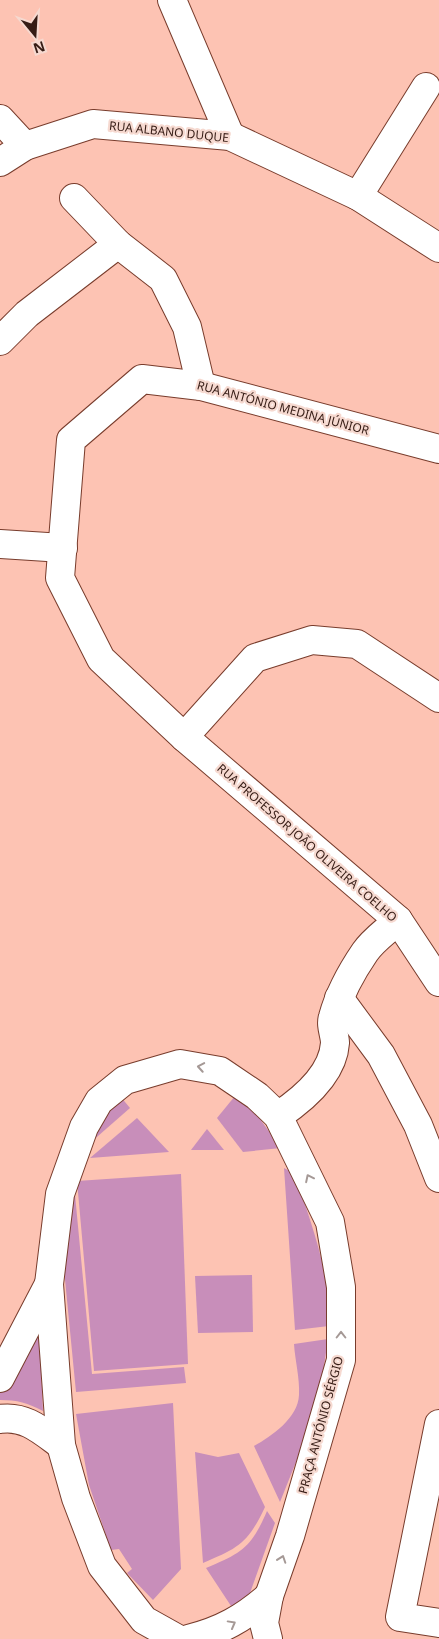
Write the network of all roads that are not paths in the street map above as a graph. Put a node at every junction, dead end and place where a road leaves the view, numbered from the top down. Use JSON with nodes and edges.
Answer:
{"nodes":[{"id":1,"x":172,"y":0,"type":"edge"},
{"id":2,"x":426,"y":87,"type":"dead end"},
{"id":3,"x":0,"y":119,"type":"edge"},
{"id":4,"x":230,"y":136,"type":"junction"},
{"id":5,"x":25,"y":146,"type":"junction"},
{"id":6,"x":0,"y":162,"type":"edge"},
{"id":7,"x":358,"y":196,"type":"junction"},
{"id":8,"x":74,"y":198,"type":"dead end"},
{"id":9,"x":118,"y":244,"type":"junction"},
{"id":10,"x":439,"y":248,"type":"edge"},
{"id":11,"x":0,"y":341,"type":"edge"},
{"id":12,"x":201,"y":386,"type":"junction"},
{"id":13,"x":439,"y":449,"type":"edge"},
{"id":14,"x":0,"y":544,"type":"edge"},
{"id":15,"x":63,"y":548,"type":"junction"},
{"id":16,"x":439,"y":698,"type":"edge"},
{"id":17,"x":184,"y":737,"type":"junction"},
{"id":18,"x":398,"y":920,"type":"junction"},
{"id":19,"x":439,"y":982,"type":"edge"},
{"id":20,"x":339,"y":998,"type":"junction"},
{"id":21,"x":278,"y":1116,"type":"junction"},
{"id":22,"x":439,"y":1178,"type":"edge"},
{"id":23,"x":49,"y":1284,"type":"junction"},
{"id":24,"x":0,"y":1378,"type":"edge"},
{"id":25,"x":0,"y":1419,"type":"edge"},
{"id":26,"x":439,"y":1424,"type":"edge"},
{"id":27,"x":61,"y":1445,"type":"junction"},
{"id":28,"x":269,"y":1596,"type":"junction"},
{"id":29,"x":439,"y":1623,"type":"edge"},
{"id":30,"x":178,"y":1639,"type":"edge"},
{"id":31,"x":188,"y":1639,"type":"edge"},
{"id":32,"x":268,"y":1639,"type":"edge"}],
"edges":[{"from":1,"to":4,"type":"street"},
{"from":2,"to":7,"type":"street"},
{"from":3,"to":5,"type":"street"},
{"from":4,"to":5,"type":"street","name":"RUA ALBANO DUQUE"},
{"from":4,"to":7,"type":"street","name":"RUA ALBANO DUQUE"},
{"from":5,"to":6,"type":"street","name":"RUA ALBANO DUQUE"},
{"from":7,"to":10,"type":"street","name":"RUA ALBANO DUQUE"},
{"from":8,"to":9,"type":"street"},
{"from":9,"to":11,"type":"street"},
{"from":9,"to":12,"type":"street"},
{"from":12,"to":13,"type":"street","name":"RUA ANTÓNIO MEDINA JÚNIOR"},
{"from":12,"to":15,"type":"street","name":"RUA ANTÓNIO MEDINA JÚNIOR"},
{"from":14,"to":15,"type":"street"},
{"from":15,"to":17,"type":"street","name":"RUA ANTÓNIO MEDINA JÚNIOR"},
{"from":16,"to":17,"type":"street"},
{"from":17,"to":18,"type":"street","name":"RUA PROFESSOR JOÃO OLIVEIRA COELHO"},
{"from":18,"to":19,"type":"street","name":"RUA PROFESSOR JOÃO OLIVEIRA COELHO"},
{"from":18,"to":20,"type":"street"},
{"from":20,"to":21,"type":"street"},
{"from":20,"to":22,"type":"street"},
{"from":21,"to":23,"type":"street","name":"PRAÇA ANTÓNIO SÉRGIO","one_way":true},
{"from":28,"to":21,"type":"street","name":"PRAÇA ANTÓNIO SÉRGIO","one_way":true},
{"from":23,"to":24,"type":"street"},
{"from":23,"to":27,"type":"street","name":"PRAÇA ANTÓNIO SÉRGIO"},
{"from":25,"to":27,"type":"street"},
{"from":26,"to":29,"type":"street"},
{"from":27,"to":30,"type":"street","name":"PRAÇA ANTÓNIO SÉRGIO"},
{"from":31,"to":28,"type":"street","one_way":true},
{"from":28,"to":32,"type":"street","name":"PRAÇA ANTÓNIO SÉRGIO"}]}
